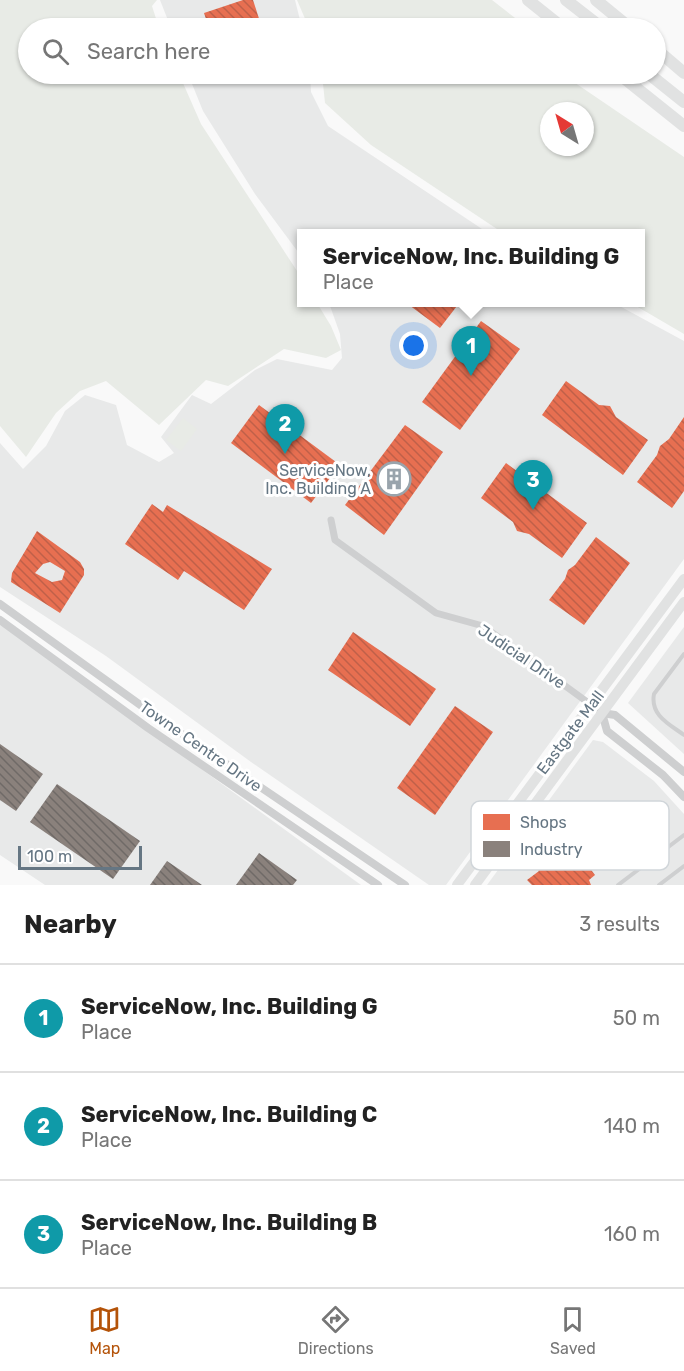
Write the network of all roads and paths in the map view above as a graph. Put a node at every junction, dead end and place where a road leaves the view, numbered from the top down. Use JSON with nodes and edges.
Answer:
{"nodes":[{"id":1,"x":528,"y":0,"type":"edge"},
{"id":2,"x":556,"y":0,"type":"edge"},
{"id":3,"x":566,"y":0,"type":"edge"},
{"id":4,"x":596,"y":0,"type":"edge"},
{"id":5,"x":550,"y":18,"type":"edge"},
{"id":6,"x":579,"y":18,"type":"edge"},
{"id":7,"x":589,"y":18,"type":"edge"},
{"id":8,"x":618,"y":18,"type":"edge"},
{"id":9,"x":666,"y":58,"type":"edge"},
{"id":10,"x":684,"y":73,"type":"edge"},
{"id":11,"x":666,"y":79,"type":"edge"},
{"id":12,"x":632,"y":84,"type":"edge"},
{"id":13,"x":661,"y":84,"type":"edge"},
{"id":14,"x":684,"y":94,"type":"edge"},
{"id":15,"x":684,"y":102,"type":"edge"},
{"id":16,"x":684,"y":126,"type":"edge"},
{"id":17,"x":331,"y":520,"type":"dead end"},
{"id":18,"x":684,"y":579,"type":"edge"},
{"id":19,"x":0,"y":604,"type":"edge"},
{"id":20,"x":682,"y":608,"type":"edge"},
{"id":21,"x":0,"y":620,"type":"edge"},
{"id":22,"x":684,"y":654,"type":"edge"},
{"id":23,"x":590,"y":704,"type":"junction"},
{"id":24,"x":602,"y":713,"type":"junction"},
{"id":25,"x":684,"y":735,"type":"edge"},
{"id":26,"x":684,"y":772,"type":"edge"},
{"id":27,"x":684,"y":797,"type":"edge"},
{"id":28,"x":519,"y":801,"type":"edge"},
{"id":29,"x":536,"y":801,"type":"edge"},
{"id":30,"x":684,"y":835,"type":"edge"},
{"id":31,"x":669,"y":847,"type":"edge"},
{"id":32,"x":471,"y":866,"type":"edge"},
{"id":33,"x":684,"y":866,"type":"edge"},
{"id":34,"x":486,"y":870,"type":"edge"},
{"id":35,"x":639,"y":870,"type":"edge"},
{"id":36,"x":378,"y":885,"type":"edge"},
{"id":37,"x":405,"y":885,"type":"edge"},
{"id":38,"x":457,"y":885,"type":"edge"},
{"id":39,"x":475,"y":885,"type":"edge"},
{"id":40,"x":618,"y":885,"type":"edge"},
{"id":41,"x":659,"y":885,"type":"edge"}],
"edges":[{"from":1,"to":5,"type":"highway"},
{"from":2,"to":6,"type":"highway"},
{"from":3,"to":7,"type":"highway"},
{"from":4,"to":8,"type":"highway"},
{"from":9,"to":10,"type":"highway"},
{"from":11,"to":14,"type":"highway"},
{"from":12,"to":16,"type":"highway"},
{"from":13,"to":15,"type":"highway"},
{"from":17,"to":23,"type":"street","name":"Judicial Drive"},
{"from":18,"to":23,"type":"main road","name":"Eastgate Mall"},
{"from":19,"to":37,"type":"street","name":"Towne Centre Drive"},
{"from":20,"to":24,"type":"main road","name":"Eastgate Mall"},
{"from":21,"to":36,"type":"street","name":"Towne Centre Drive"},
{"from":22,"to":25,"type":"lane"},
{"from":23,"to":24,"type":"street","name":"Judicial Drive"},
{"from":23,"to":28,"type":"main road","name":"Eastgate Mall"},
{"from":24,"to":26,"type":"street","name":"Judicial Drive"},
{"from":24,"to":27,"type":"street","name":"Judicial Drive"},
{"from":24,"to":29,"type":"main road","name":"Eastgate Mall"},
{"from":30,"to":31,"type":"lane"},
{"from":32,"to":38,"type":"main road","name":"Eastgate Mall"},
{"from":33,"to":41,"type":"lane"},
{"from":34,"to":39,"type":"main road","name":"Eastgate Mall"},
{"from":35,"to":40,"type":"lane"}]}
